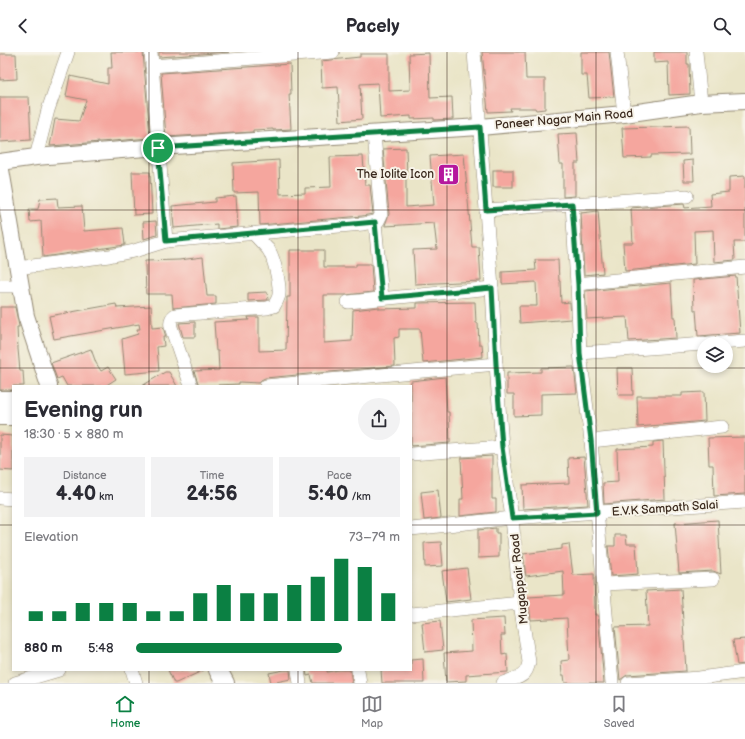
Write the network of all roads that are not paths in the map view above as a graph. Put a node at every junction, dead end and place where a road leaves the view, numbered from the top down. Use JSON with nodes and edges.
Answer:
{"nodes":[{"id":1,"x":68,"y":52,"type":"edge"},
{"id":2,"x":151,"y":52,"type":"edge"},
{"id":3,"x":333,"y":52,"type":"edge"},
{"id":4,"x":474,"y":52,"type":"edge"},
{"id":5,"x":617,"y":52,"type":"edge"},
{"id":6,"x":696,"y":52,"type":"edge"},
{"id":7,"x":152,"y":66,"type":"junction"},
{"id":8,"x":745,"y":101,"type":"edge"},
{"id":9,"x":701,"y":103,"type":"junction"},
{"id":10,"x":624,"y":114,"type":"junction"},
{"id":11,"x":480,"y":127,"type":"junction"},
{"id":12,"x":374,"y":134,"type":"junction"},
{"id":13,"x":158,"y":148,"type":"junction"},
{"id":14,"x":36,"y":157,"type":"junction"},
{"id":15,"x":0,"y":163,"type":"edge"},
{"id":16,"x":687,"y":196,"type":"dead end"},
{"id":17,"x":572,"y":204,"type":"junction"},
{"id":18,"x":486,"y":210,"type":"junction"},
{"id":19,"x":375,"y":222,"type":"junction"},
{"id":20,"x":253,"y":233,"type":"junction"},
{"id":21,"x":166,"y":241,"type":"junction"},
{"id":22,"x":745,"y":267,"type":"edge"},
{"id":23,"x":17,"y":268,"type":"junction"},
{"id":24,"x":578,"y":284,"type":"junction"},
{"id":25,"x":0,"y":286,"type":"edge"},
{"id":26,"x":20,"y":286,"type":"junction"},
{"id":27,"x":492,"y":288,"type":"junction"},
{"id":28,"x":382,"y":298,"type":"junction"},
{"id":29,"x":348,"y":302,"type":"dead end"},
{"id":30,"x":745,"y":341,"type":"edge"},
{"id":31,"x":733,"y":342,"type":"edge"},
{"id":32,"x":697,"y":345,"type":"edge"},
{"id":33,"x":580,"y":353,"type":"junction"},
{"id":34,"x":496,"y":364,"type":"junction"},
{"id":35,"x":49,"y":385,"type":"edge"},
{"id":36,"x":191,"y":385,"type":"edge"},
{"id":37,"x":276,"y":385,"type":"edge"},
{"id":38,"x":0,"y":400,"type":"edge"},
{"id":39,"x":12,"y":400,"type":"edge"},
{"id":40,"x":0,"y":416,"type":"edge"},
{"id":41,"x":12,"y":416,"type":"edge"},
{"id":42,"x":722,"y":427,"type":"dead end"},
{"id":43,"x":591,"y":440,"type":"junction"},
{"id":44,"x":502,"y":447,"type":"junction"},
{"id":45,"x":412,"y":454,"type":"edge"},
{"id":46,"x":0,"y":498,"type":"edge"},
{"id":47,"x":12,"y":498,"type":"edge"},
{"id":48,"x":745,"y":502,"type":"edge"},
{"id":49,"x":597,"y":513,"type":"junction"},
{"id":50,"x":512,"y":518,"type":"junction"},
{"id":51,"x":412,"y":529,"type":"edge"},
{"id":52,"x":713,"y":579,"type":"dead end"},
{"id":53,"x":604,"y":584,"type":"junction"},
{"id":54,"x":520,"y":603,"type":"junction"},
{"id":55,"x":412,"y":614,"type":"edge"},
{"id":56,"x":56,"y":671,"type":"edge"},
{"id":57,"x":132,"y":671,"type":"edge"},
{"id":58,"x":219,"y":671,"type":"edge"},
{"id":59,"x":298,"y":671,"type":"edge"},
{"id":60,"x":358,"y":671,"type":"edge"},
{"id":61,"x":745,"y":672,"type":"edge"},
{"id":62,"x":15,"y":683,"type":"edge"},
{"id":63,"x":136,"y":683,"type":"edge"},
{"id":64,"x":225,"y":683,"type":"edge"},
{"id":65,"x":300,"y":683,"type":"edge"},
{"id":66,"x":360,"y":683,"type":"edge"},
{"id":67,"x":502,"y":683,"type":"edge"},
{"id":68,"x":612,"y":683,"type":"edge"},
{"id":69,"x":628,"y":683,"type":"edge"}],
"edges":[{"from":1,"to":14,"type":"street"},
{"from":2,"to":7,"type":"street"},
{"from":3,"to":7,"type":"street"},
{"from":4,"to":11,"type":"street","name":"Mugappair Road"},
{"from":5,"to":10,"type":"street"},
{"from":6,"to":9,"type":"street"},
{"from":7,"to":13,"type":"street"},
{"from":8,"to":9,"type":"street","name":"Paneer Nagar Main Road"},
{"from":9,"to":10,"type":"street","name":"Paneer Nagar Main Road"},
{"from":10,"to":11,"type":"street","name":"Paneer Nagar Main Road"},
{"from":11,"to":12,"type":"street","name":"Paneer Nagar Main Road"},
{"from":11,"to":18,"type":"street","name":"Mugappair Road"},
{"from":12,"to":13,"type":"street","name":"Paneer Nagar Main Road"},
{"from":12,"to":19,"type":"street"},
{"from":13,"to":14,"type":"street","name":"Paneer Nagar Main Road"},
{"from":13,"to":21,"type":"street"},
{"from":14,"to":15,"type":"street","name":"Paneer Nagar Main Road"},
{"from":15,"to":23,"type":"street"},
{"from":16,"to":17,"type":"street"},
{"from":17,"to":18,"type":"street"},
{"from":17,"to":24,"type":"street"},
{"from":18,"to":27,"type":"street","name":"Mugappair Road"},
{"from":19,"to":20,"type":"street"},
{"from":19,"to":28,"type":"street"},
{"from":20,"to":21,"type":"street"},
{"from":20,"to":36,"type":"street"},
{"from":21,"to":23,"type":"street"},
{"from":22,"to":24,"type":"street"},
{"from":23,"to":26,"type":"street"},
{"from":24,"to":33,"type":"street"},
{"from":25,"to":26,"type":"street"},
{"from":26,"to":35,"type":"street"},
{"from":27,"to":28,"type":"street"},
{"from":27,"to":34,"type":"street","name":"Mugappair Road"},
{"from":28,"to":29,"type":"street"},
{"from":30,"to":31,"type":"street"},
{"from":32,"to":33,"type":"street"},
{"from":33,"to":43,"type":"street"},
{"from":34,"to":37,"type":"street"},
{"from":34,"to":44,"type":"street","name":"Mugappair Road"},
{"from":38,"to":39,"type":"main road"},
{"from":40,"to":41,"type":"main road"},
{"from":42,"to":43,"type":"street"},
{"from":43,"to":49,"type":"street"},
{"from":44,"to":45,"type":"street"},
{"from":44,"to":50,"type":"street","name":"Mugappair Road"},
{"from":46,"to":47,"type":"street"},
{"from":48,"to":49,"type":"street","name":"E.V.K Sampath Salai"},
{"from":49,"to":50,"type":"street","name":"E.V.K Sampath Salai"},
{"from":49,"to":53,"type":"street"},
{"from":50,"to":51,"type":"street","name":"E.V.K Sampath Salai"},
{"from":50,"to":54,"type":"street","name":"Mugappair Road"},
{"from":52,"to":53,"type":"street"},
{"from":53,"to":68,"type":"street"},
{"from":54,"to":55,"type":"street"},
{"from":54,"to":67,"type":"street","name":"Mugappair Road"},
{"from":56,"to":62,"type":"street"},
{"from":57,"to":63,"type":"street"},
{"from":58,"to":64,"type":"main road"},
{"from":59,"to":65,"type":"street"},
{"from":60,"to":66,"type":"street"},
{"from":61,"to":69,"type":"street"}]}
